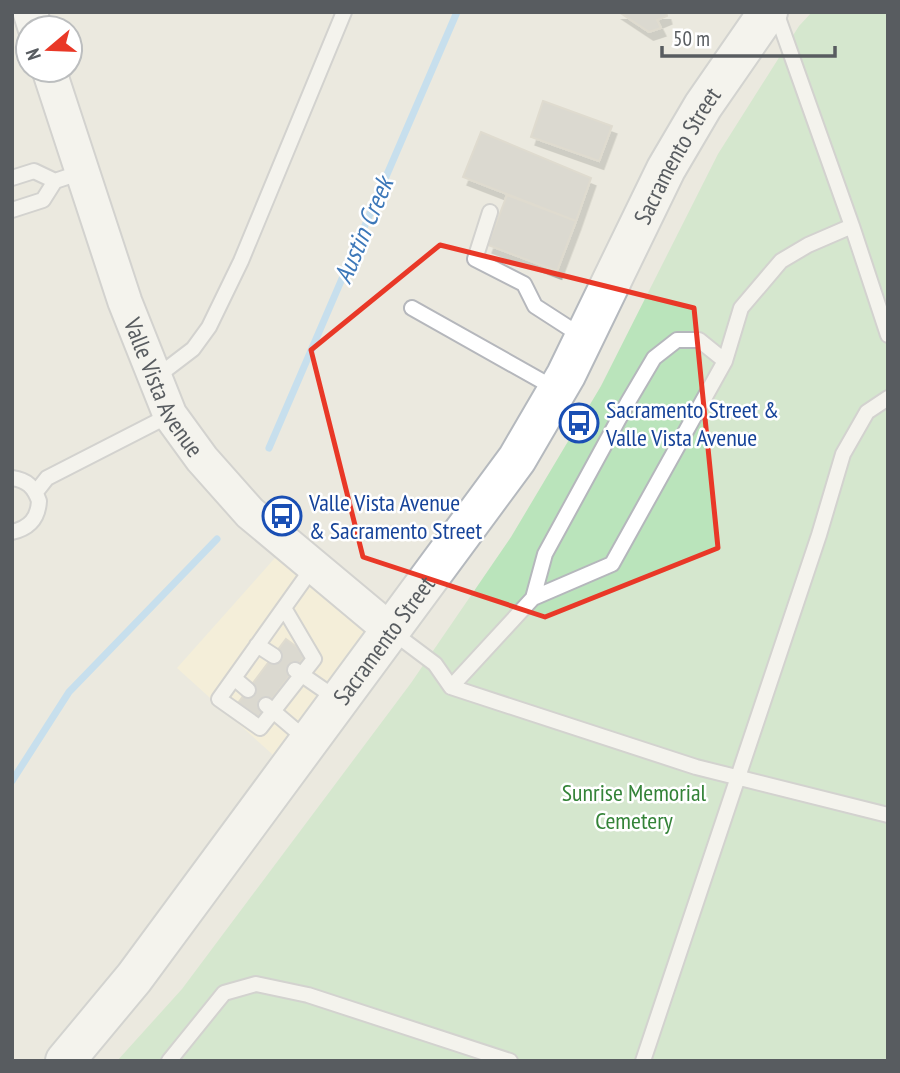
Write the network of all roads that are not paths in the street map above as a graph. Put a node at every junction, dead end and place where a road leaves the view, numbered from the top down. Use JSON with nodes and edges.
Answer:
{"nodes":[{"id":1,"x":344,"y":12,"type":"edge"},
{"id":2,"x":768,"y":12,"type":"edge"},
{"id":3,"x":776,"y":12,"type":"edge"},
{"id":4,"x":52,"y":84,"type":"edge"},
{"id":5,"x":69,"y":176,"type":"junction"},
{"id":6,"x":12,"y":178,"type":"edge"},
{"id":7,"x":12,"y":210,"type":"edge"},
{"id":8,"x":490,"y":212,"type":"dead end"},
{"id":9,"x":852,"y":226,"type":"junction"},
{"id":10,"x":412,"y":309,"type":"dead end"},
{"id":11,"x":888,"y":335,"type":"edge"},
{"id":12,"x":584,"y":338,"type":"junction"},
{"id":13,"x":725,"y":361,"type":"junction"},
{"id":14,"x":153,"y":378,"type":"junction"},
{"id":15,"x":557,"y":390,"type":"junction"},
{"id":16,"x":888,"y":398,"type":"edge"},
{"id":17,"x":170,"y":415,"type":"junction"},
{"id":18,"x":12,"y":478,"type":"edge"},
{"id":19,"x":36,"y":492,"type":"junction"},
{"id":20,"x":12,"y":531,"type":"edge"},
{"id":21,"x":313,"y":567,"type":"junction"},
{"id":22,"x":533,"y":598,"type":"junction"},
{"id":23,"x":284,"y":608,"type":"junction"},
{"id":24,"x":390,"y":630,"type":"junction"},
{"id":25,"x":257,"y":645,"type":"junction"},
{"id":26,"x":274,"y":656,"type":"dead end"},
{"id":27,"x":298,"y":672,"type":"junction"},
{"id":28,"x":233,"y":678,"type":"junction"},
{"id":29,"x":451,"y":687,"type":"junction"},
{"id":30,"x":248,"y":690,"type":"dead end"},
{"id":31,"x":337,"y":699,"type":"junction"},
{"id":32,"x":270,"y":708,"type":"junction"},
{"id":33,"x":308,"y":741,"type":"junction"},
{"id":34,"x":738,"y":778,"type":"junction"},
{"id":35,"x":888,"y":815,"type":"edge"},
{"id":36,"x":65,"y":1061,"type":"edge"},
{"id":37,"x":169,"y":1061,"type":"edge"},
{"id":38,"x":510,"y":1061,"type":"edge"},
{"id":39,"x":643,"y":1061,"type":"edge"}],
"edges":[{"from":1,"to":14,"type":"lane"},
{"from":2,"to":12,"type":"main road","name":"Sacramento Street"},
{"from":3,"to":9,"type":"lane"},
{"from":4,"to":5,"type":"street","name":"Valle Vista Avenue"},
{"from":5,"to":6,"type":"lane"},
{"from":5,"to":7,"type":"lane"},
{"from":5,"to":14,"type":"street","name":"Valle Vista Avenue"},
{"from":8,"to":12,"type":"lane"},
{"from":9,"to":11,"type":"lane"},
{"from":9,"to":13,"type":"lane"},
{"from":10,"to":15,"type":"lane"},
{"from":12,"to":15,"type":"main road","name":"Sacramento Street"},
{"from":13,"to":22,"type":"lane"},
{"from":13,"to":22,"type":"lane"},
{"from":14,"to":17,"type":"street","name":"Valle Vista Avenue"},
{"from":15,"to":24,"type":"main road","name":"Sacramento Street"},
{"from":16,"to":34,"type":"lane"},
{"from":17,"to":19,"type":"lane"},
{"from":17,"to":21,"type":"street","name":"Valle Vista Avenue"},
{"from":18,"to":19,"type":"lane"},
{"from":19,"to":20,"type":"lane"},
{"from":21,"to":23,"type":"lane"},
{"from":21,"to":24,"type":"street","name":"Valle Vista Avenue"},
{"from":22,"to":29,"type":"lane"},
{"from":23,"to":25,"type":"lane"},
{"from":23,"to":27,"type":"lane"},
{"from":24,"to":29,"type":"lane"},
{"from":24,"to":31,"type":"main road","name":"Sacramento Street"},
{"from":25,"to":26,"type":"lane"},
{"from":25,"to":28,"type":"lane"},
{"from":27,"to":31,"type":"lane"},
{"from":27,"to":32,"type":"lane"},
{"from":28,"to":30,"type":"lane"},
{"from":28,"to":32,"type":"lane"},
{"from":29,"to":34,"type":"lane"},
{"from":31,"to":33,"type":"main road","name":"Sacramento Street"},
{"from":32,"to":33,"type":"lane"},
{"from":33,"to":36,"type":"main road","name":"Sacramento Street"},
{"from":34,"to":35,"type":"lane"},
{"from":34,"to":39,"type":"lane"},
{"from":37,"to":38,"type":"lane"}]}
